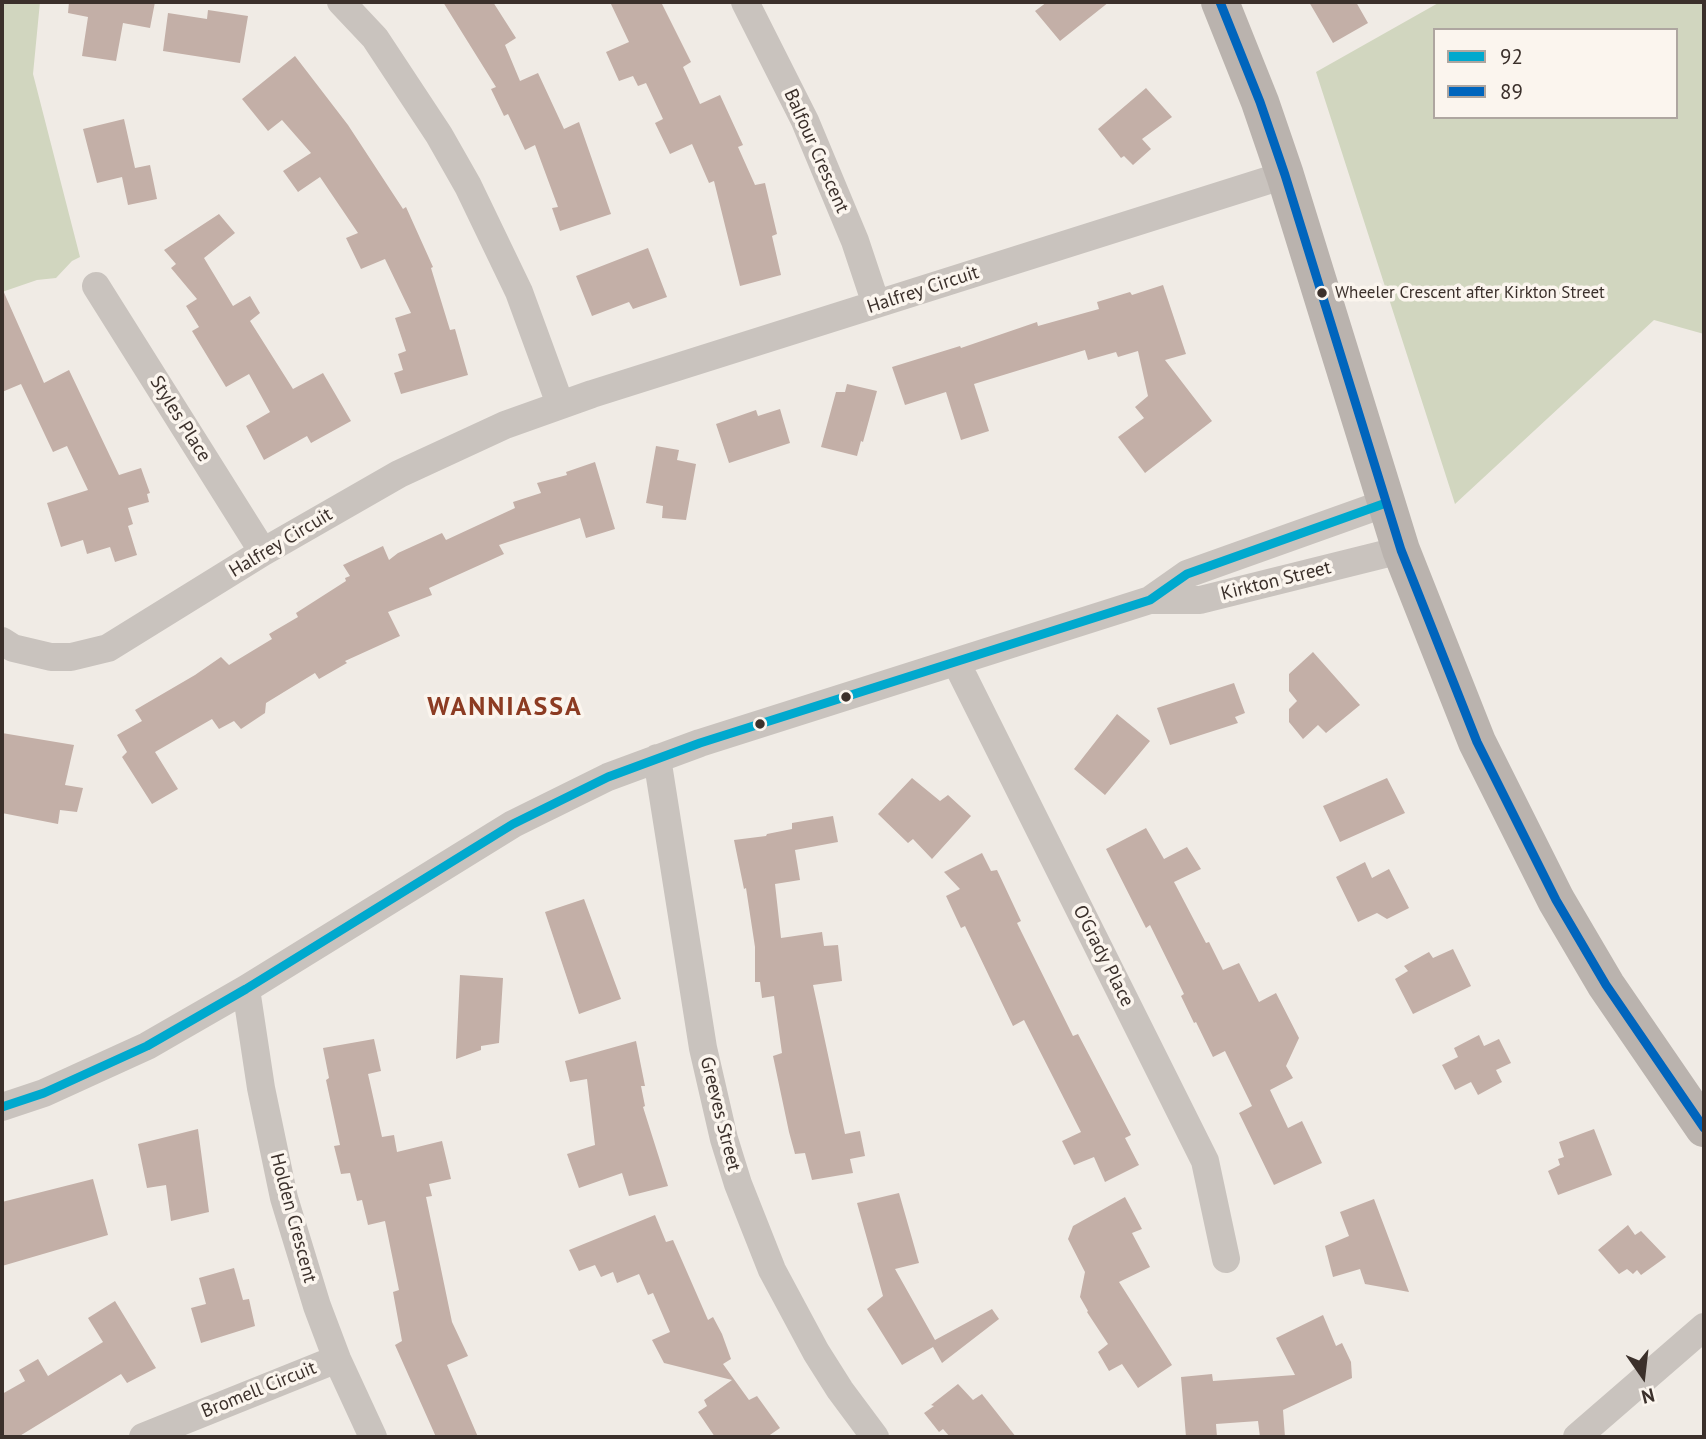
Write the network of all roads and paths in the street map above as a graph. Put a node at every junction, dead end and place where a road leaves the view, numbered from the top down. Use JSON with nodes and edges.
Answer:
{"nodes":[{"id":1,"x":341,"y":2,"type":"edge"},
{"id":2,"x":745,"y":2,"type":"edge"},
{"id":3,"x":1220,"y":2,"type":"edge"},
{"id":4,"x":1285,"y":175,"type":"junction"},
{"id":5,"x":96,"y":286,"type":"dead end"},
{"id":6,"x":876,"y":304,"type":"junction"},
{"id":7,"x":560,"y":404,"type":"junction"},
{"id":8,"x":1386,"y":503,"type":"junction"},
{"id":9,"x":1401,"y":550,"type":"junction"},
{"id":10,"x":263,"y":552,"type":"junction"},
{"id":11,"x":1150,"y":600,"type":"junction"},
{"id":12,"x":2,"y":641,"type":"edge"},
{"id":13,"x":956,"y":662,"type":"junction"},
{"id":14,"x":657,"y":758,"type":"junction"},
{"id":15,"x":246,"y":989,"type":"junction"},
{"id":16,"x":2,"y":1107,"type":"edge"},
{"id":17,"x":1704,"y":1128,"type":"edge"},
{"id":18,"x":1226,"y":1259,"type":"dead end"},
{"id":19,"x":1704,"y":1327,"type":"edge"},
{"id":20,"x":337,"y":1359,"type":"junction"},
{"id":21,"x":143,"y":1437,"type":"edge"},
{"id":22,"x":373,"y":1437,"type":"edge"},
{"id":23,"x":875,"y":1437,"type":"edge"},
{"id":24,"x":1577,"y":1437,"type":"edge"}],
"edges":[{"from":1,"to":7,"type":"street"},
{"from":2,"to":6,"type":"street","name":"Balfour Crescent"},
{"from":3,"to":4,"type":"street"},
{"from":4,"to":6,"type":"street","name":"Halfrey Circuit"},
{"from":4,"to":8,"type":"street"},
{"from":5,"to":10,"type":"street","name":"Styles Place"},
{"from":6,"to":7,"type":"street","name":"Halfrey Circuit"},
{"from":7,"to":10,"type":"street","name":"Halfrey Circuit"},
{"from":8,"to":9,"type":"street"},
{"from":8,"to":11,"type":"street","name":"Kirkton Street"},
{"from":9,"to":11,"type":"street","name":"Kirkton Street"},
{"from":9,"to":17,"type":"street"},
{"from":10,"to":12,"type":"street","name":"Halfrey Circuit"},
{"from":11,"to":13,"type":"street","name":"Kirkton Street"},
{"from":13,"to":14,"type":"street","name":"Kirkton Street"},
{"from":13,"to":18,"type":"street","name":"O'Grady Place"},
{"from":14,"to":15,"type":"street","name":"Kirkton Street"},
{"from":14,"to":23,"type":"street","name":"Greeves Street"},
{"from":15,"to":16,"type":"street","name":"Kirkton Street"},
{"from":15,"to":20,"type":"street","name":"Holden Crescent"},
{"from":19,"to":24,"type":"street"},
{"from":20,"to":21,"type":"street","name":"Bromell Circuit"},
{"from":20,"to":22,"type":"street","name":"Holden Crescent"}]}
